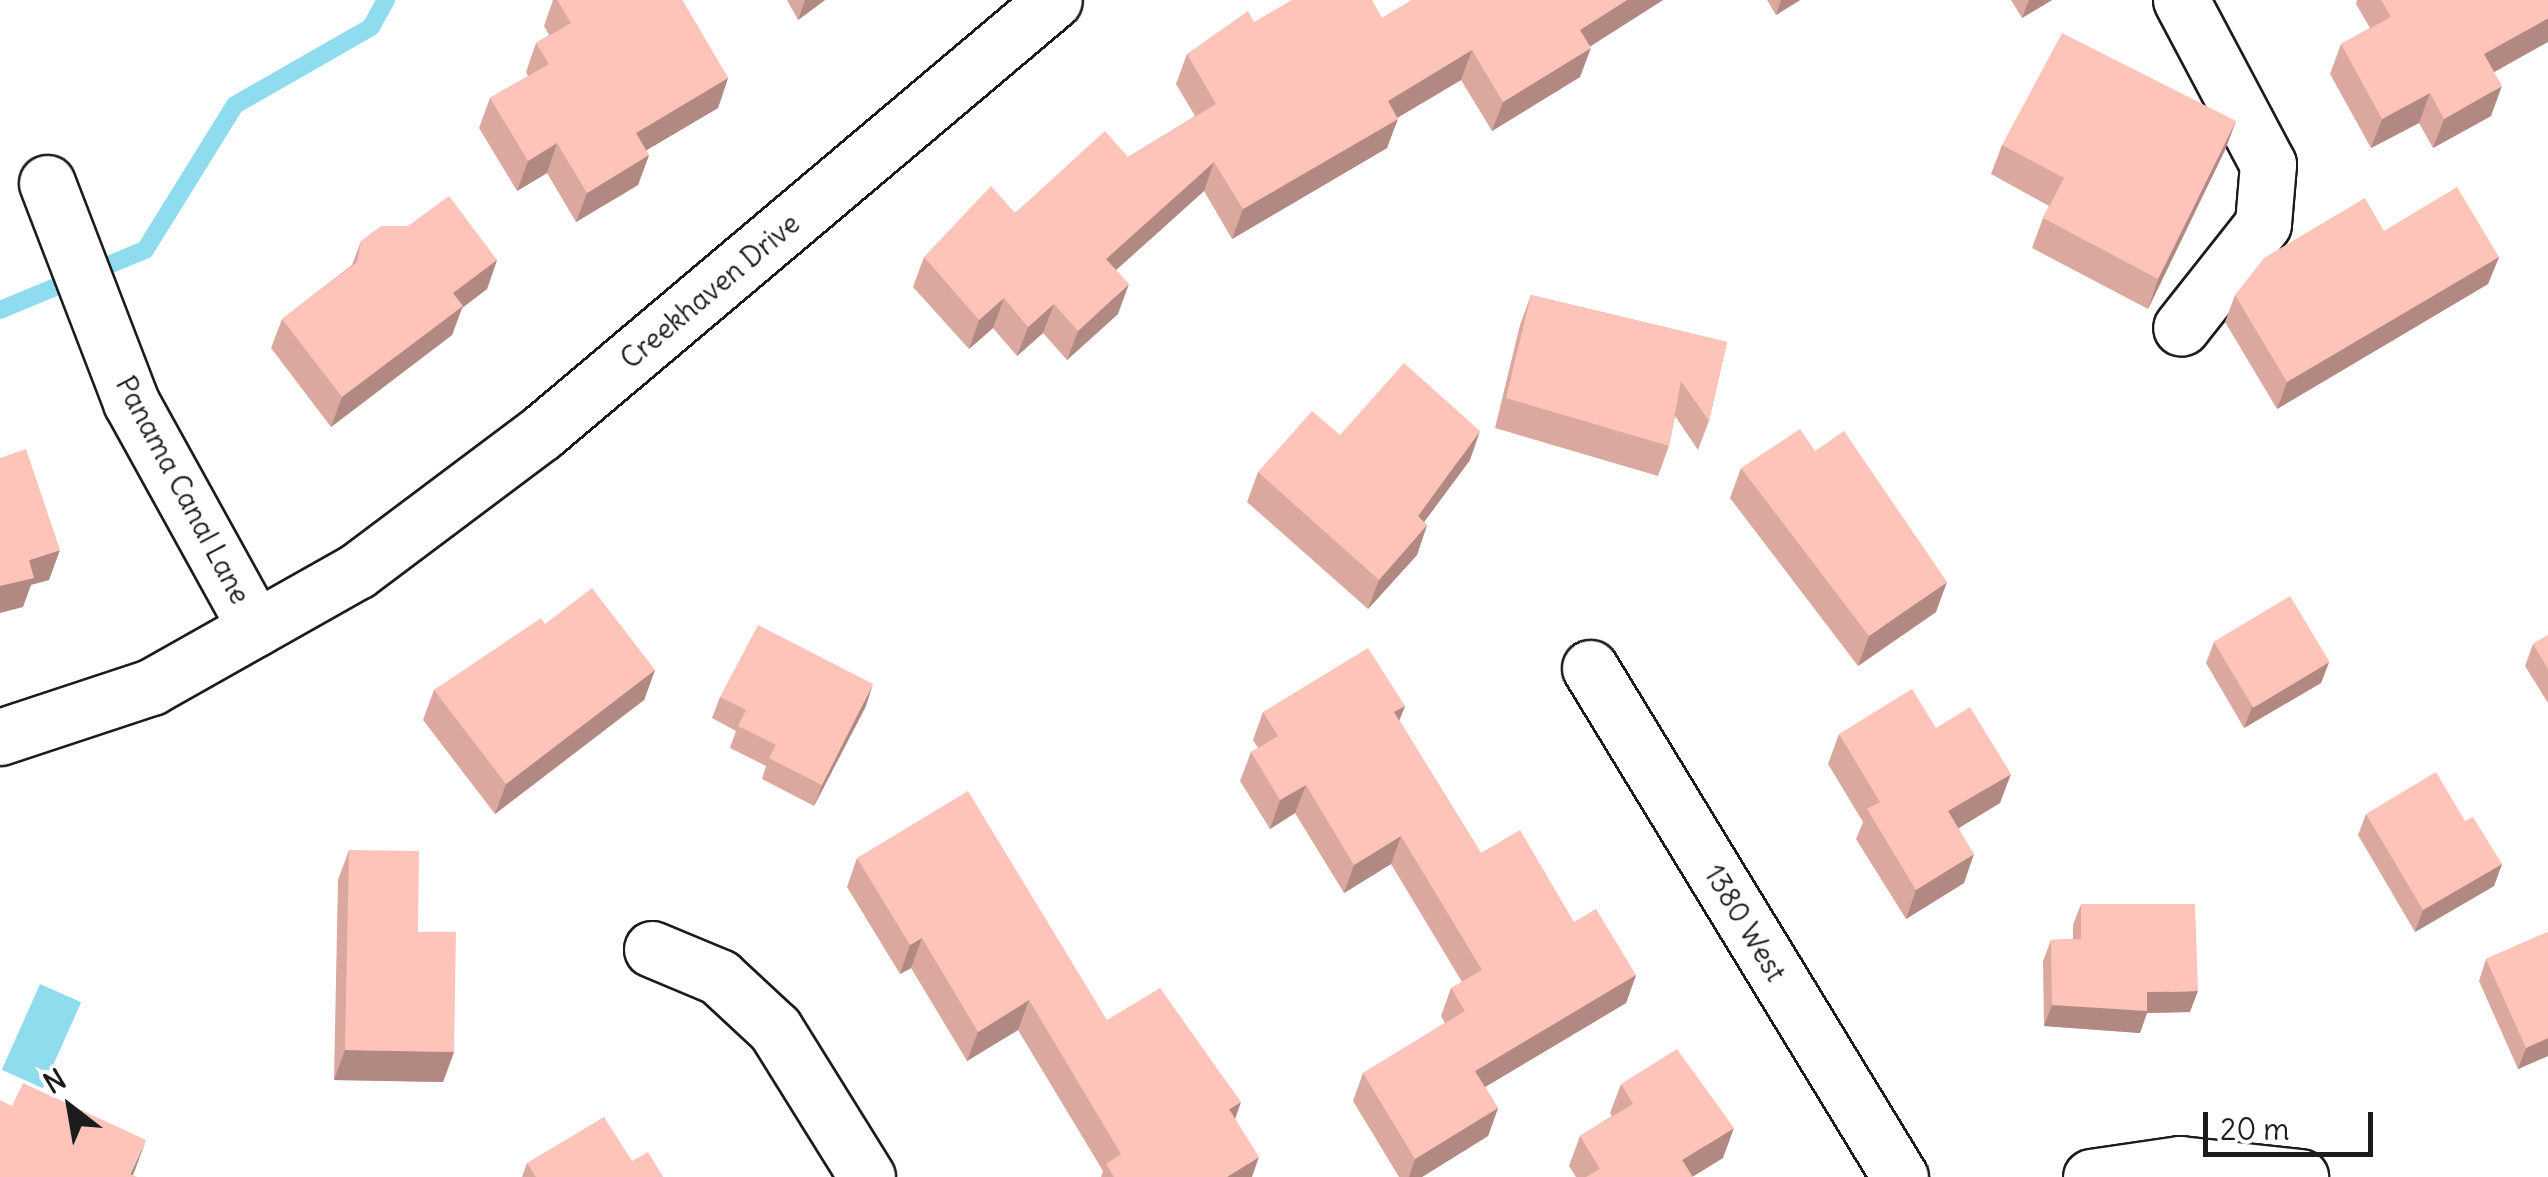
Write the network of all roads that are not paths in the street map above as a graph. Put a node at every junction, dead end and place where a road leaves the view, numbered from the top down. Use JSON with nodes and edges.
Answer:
{"nodes":[{"id":1,"x":1054,"y":0,"type":"edge"},
{"id":2,"x":2181,"y":0,"type":"edge"},
{"id":3,"x":47,"y":183,"type":"dead end"},
{"id":4,"x":2181,"y":328,"type":"dead end"},
{"id":5,"x":256,"y":628,"type":"junction"},
{"id":6,"x":1590,"y":668,"type":"dead end"},
{"id":7,"x":0,"y":737,"type":"edge"},
{"id":8,"x":652,"y":949,"type":"dead end"},
{"id":9,"x":867,"y":1177,"type":"edge"},
{"id":10,"x":1900,"y":1177,"type":"edge"},
{"id":11,"x":2091,"y":1177,"type":"edge"},
{"id":12,"x":2300,"y":1177,"type":"edge"}],
"edges":[{"from":1,"to":5,"type":"street","name":"Creekhaven Drive"},
{"from":2,"to":4,"type":"street"},
{"from":3,"to":5,"type":"street","name":"Panama Canal Lane"},
{"from":5,"to":7,"type":"street","name":"Creekhaven Drive"},
{"from":6,"to":10,"type":"street","name":"1380 West"},
{"from":8,"to":9,"type":"street"},
{"from":11,"to":12,"type":"street"}]}
